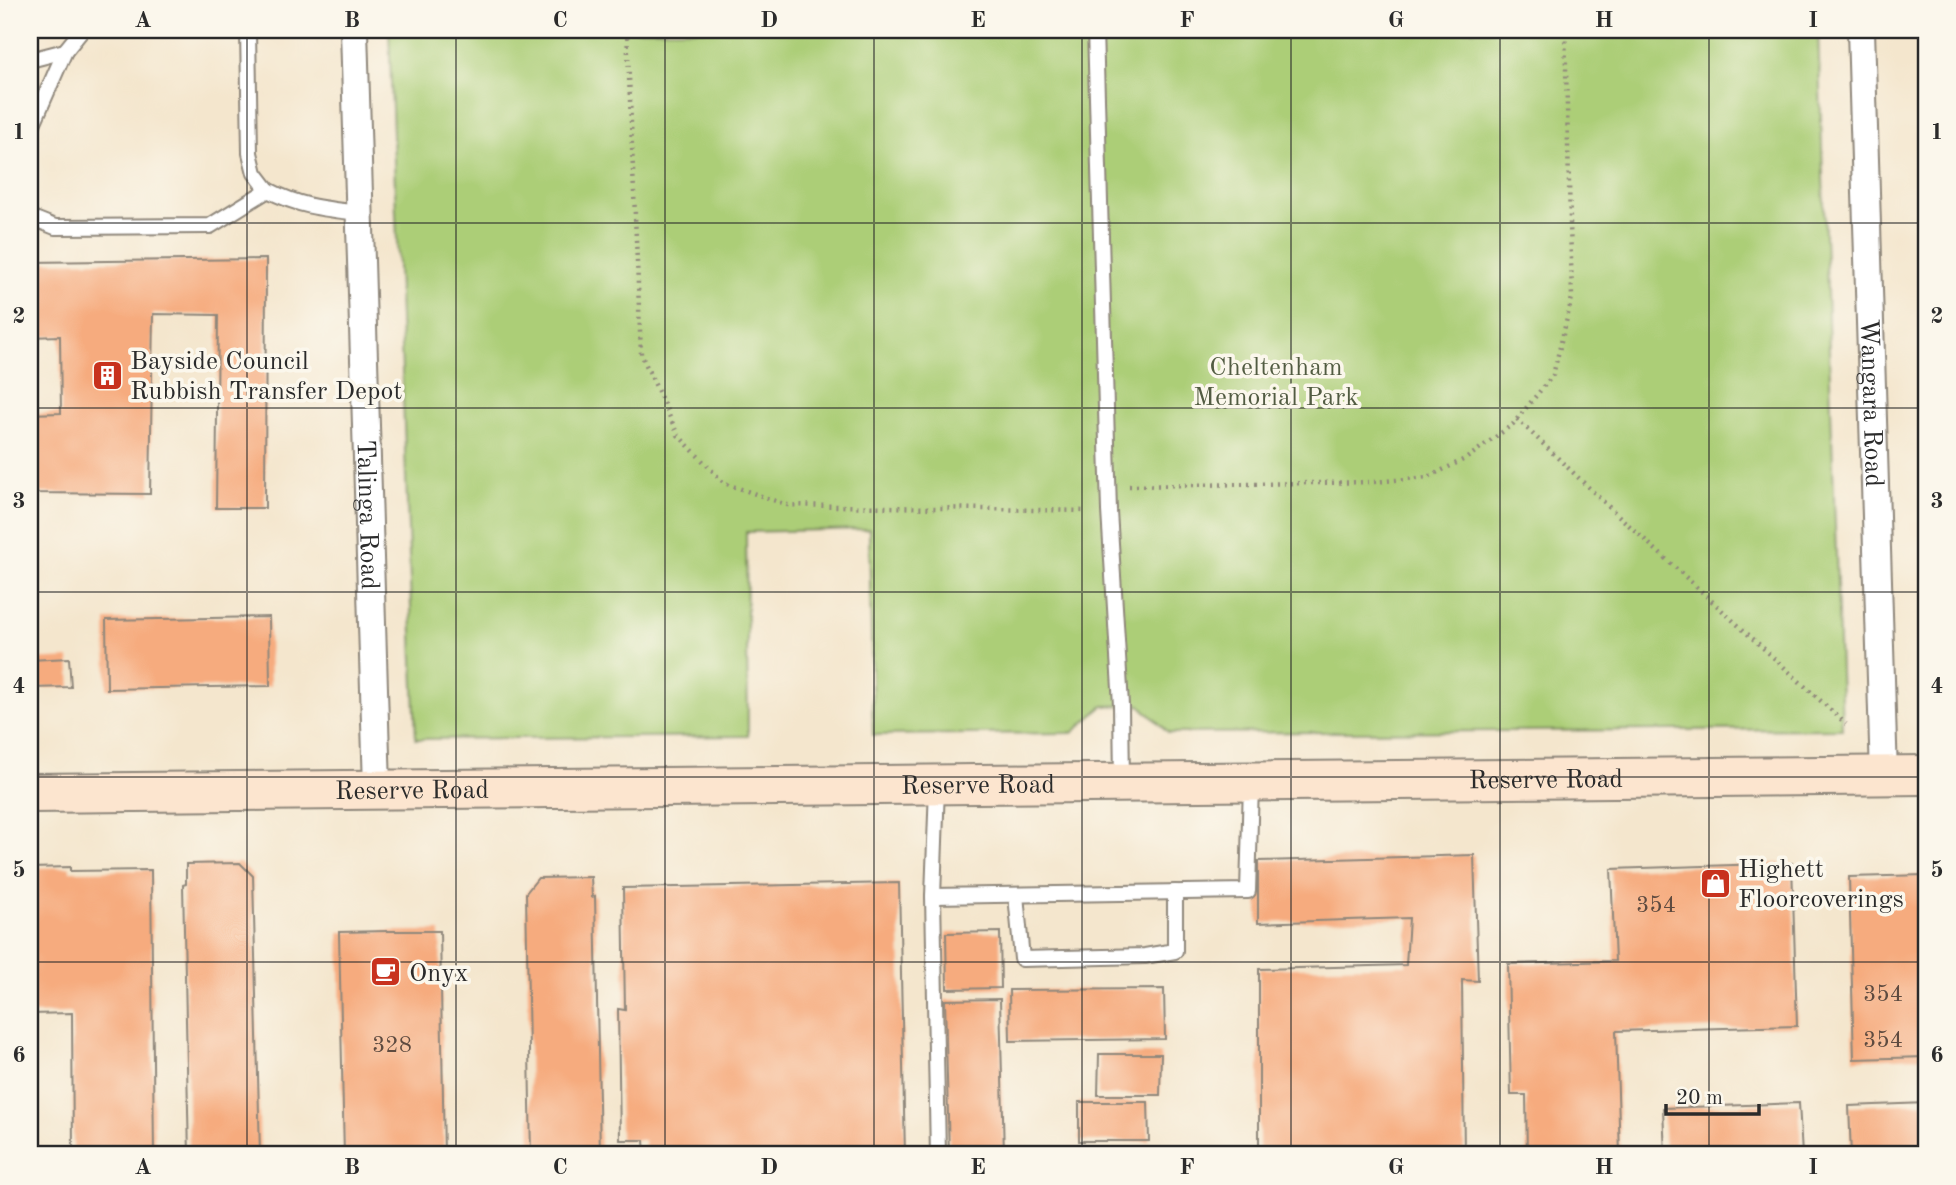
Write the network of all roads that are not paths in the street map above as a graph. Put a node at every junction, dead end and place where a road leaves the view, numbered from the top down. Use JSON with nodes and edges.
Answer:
{"nodes":[{"id":1,"x":82,"y":30,"type":"edge"},
{"id":2,"x":248,"y":30,"type":"edge"},
{"id":3,"x":354,"y":30,"type":"edge"},
{"id":4,"x":1095,"y":30,"type":"edge"},
{"id":5,"x":1861,"y":30,"type":"edge"},
{"id":6,"x":65,"y":51,"type":"junction"},
{"id":7,"x":30,"y":60,"type":"edge"},
{"id":8,"x":30,"y":131,"type":"edge"},
{"id":9,"x":268,"y":190,"type":"junction"},
{"id":10,"x":360,"y":213,"type":"junction"},
{"id":11,"x":30,"y":217,"type":"edge"},
{"id":12,"x":1926,"y":775,"type":"edge"},
{"id":13,"x":1884,"y":776,"type":"junction"},
{"id":14,"x":1252,"y":782,"type":"junction"},
{"id":15,"x":1122,"y":783,"type":"junction"},
{"id":16,"x":937,"y":785,"type":"junction"},
{"id":17,"x":377,"y":788,"type":"junction"},
{"id":18,"x":30,"y":793,"type":"edge"},
{"id":19,"x":1175,"y":892,"type":"junction"},
{"id":20,"x":1016,"y":895,"type":"junction"},
{"id":21,"x":933,"y":896,"type":"junction"},
{"id":22,"x":938,"y":1155,"type":"edge"}],
"edges":[{"from":1,"to":6,"type":"lane"},
{"from":2,"to":9,"type":"lane"},
{"from":3,"to":10,"type":"street","name":"Talinga Road"},
{"from":4,"to":15,"type":"lane"},
{"from":5,"to":13,"type":"street","name":"Wangara Road"},
{"from":6,"to":7,"type":"lane"},
{"from":6,"to":8,"type":"lane"},
{"from":9,"to":10,"type":"lane"},
{"from":9,"to":11,"type":"lane"},
{"from":10,"to":17,"type":"street","name":"Talinga Road"},
{"from":12,"to":13,"type":"street","name":"Reserve Road"},
{"from":13,"to":14,"type":"street","name":"Reserve Road"},
{"from":14,"to":15,"type":"street","name":"Reserve Road"},
{"from":14,"to":19,"type":"lane"},
{"from":15,"to":16,"type":"street","name":"Reserve Road"},
{"from":16,"to":17,"type":"street","name":"Reserve Road"},
{"from":16,"to":21,"type":"lane"},
{"from":17,"to":18,"type":"street","name":"Reserve Road"},
{"from":19,"to":20,"type":"lane"},
{"from":19,"to":20,"type":"lane"},
{"from":20,"to":21,"type":"lane"},
{"from":21,"to":22,"type":"lane"}]}
